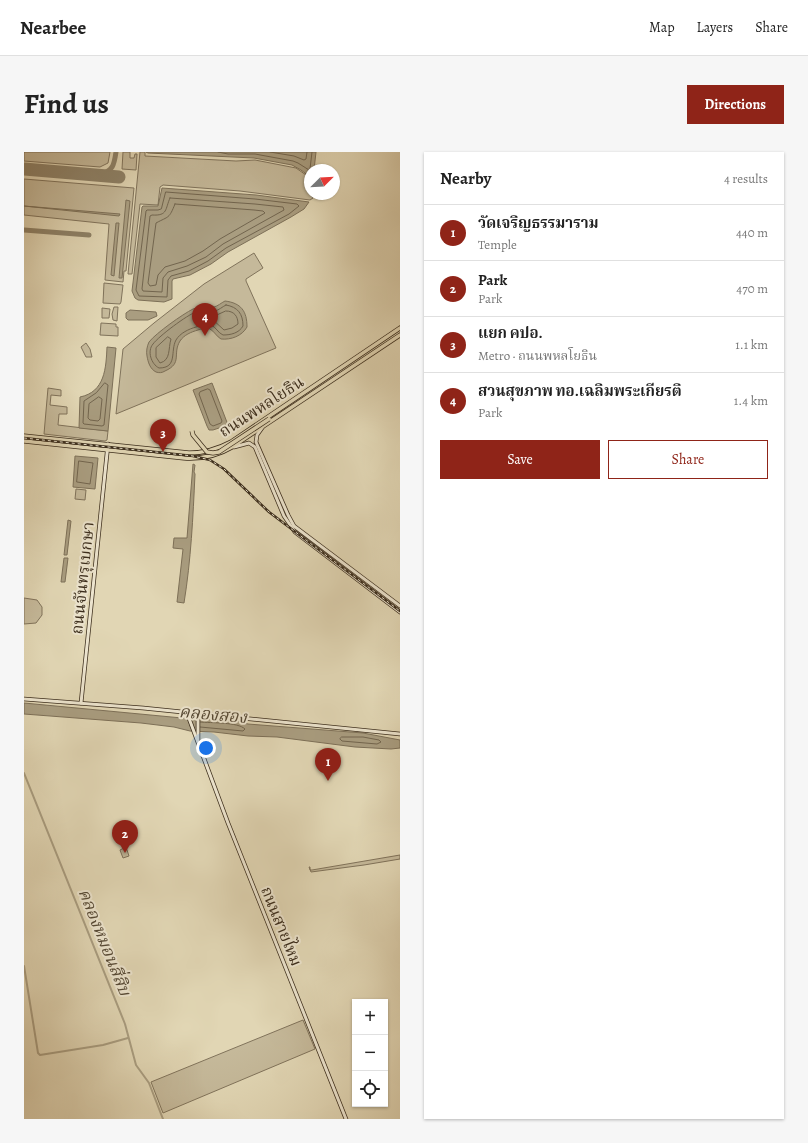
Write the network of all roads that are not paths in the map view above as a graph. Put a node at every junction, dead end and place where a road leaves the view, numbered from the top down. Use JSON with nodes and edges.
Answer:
{"nodes":[{"id":1,"x":400,"y":328,"type":"edge"},
{"id":2,"x":400,"y":334,"type":"edge"},
{"id":3,"x":307,"y":390,"type":"junction"},
{"id":4,"x":309,"y":396,"type":"junction"},
{"id":5,"x":288,"y":410,"type":"junction"},
{"id":6,"x":263,"y":427,"type":"junction"},
{"id":7,"x":192,"y":431,"type":"dead end"},
{"id":8,"x":24,"y":436,"type":"edge"},
{"id":9,"x":24,"y":441,"type":"edge"},
{"id":10,"x":256,"y":442,"type":"junction"},
{"id":11,"x":252,"y":444,"type":"junction"},
{"id":12,"x":111,"y":445,"type":"junction"},
{"id":13,"x":232,"y":447,"type":"junction"},
{"id":14,"x":109,"y":450,"type":"junction"},
{"id":15,"x":374,"y":587,"type":"junction"},
{"id":16,"x":372,"y":591,"type":"junction"},
{"id":17,"x":400,"y":606,"type":"edge"},
{"id":18,"x":400,"y":612,"type":"edge"},
{"id":19,"x":24,"y":699,"type":"edge"},
{"id":20,"x":81,"y":703,"type":"junction"},
{"id":21,"x":187,"y":715,"type":"junction"},
{"id":22,"x":198,"y":715,"type":"junction"},
{"id":23,"x":196,"y":733,"type":"junction"},
{"id":24,"x":400,"y":734,"type":"edge"},
{"id":25,"x":346,"y":1119,"type":"edge"}],
"edges":[{"from":1,"to":3,"type":"main road","name":"ถนนพหลโยธิน"},
{"from":2,"to":4,"type":"main road","name":"ถนนพหลโยธิน"},
{"from":3,"to":4,"type":"main road"},
{"from":3,"to":12,"type":"main road","name":"ถนนพหลโยธิน"},
{"from":4,"to":5,"type":"main road","name":"ถนนพหลโยธิน"},
{"from":5,"to":6,"type":"main road","name":"ถนนพหลโยธิน"},
{"from":5,"to":7,"type":"main road","bridge":true},
{"from":6,"to":10,"type":"main road"},
{"from":6,"to":13,"type":"main road","name":"ถนนพหลโยธิน"},
{"from":8,"to":12,"type":"main road","name":"ถนนพหลโยธิน"},
{"from":9,"to":14,"type":"main road","name":"ถนนพหลโยธิน"},
{"from":10,"to":11,"type":"main road"},
{"from":10,"to":15,"type":"main road"},
{"from":11,"to":13,"type":"main road"},
{"from":11,"to":16,"type":"main road"},
{"from":12,"to":14,"type":"main road","name":"ถนนจันทรุเบกษา"},
{"from":13,"to":14,"type":"main road","name":"ถนนพหลโยธิน"},
{"from":14,"to":20,"type":"main road","name":"ถนนจันทรุเบกษา"},
{"from":15,"to":16,"type":"main road"},
{"from":15,"to":17,"type":"main road"},
{"from":16,"to":18,"type":"main road"},
{"from":19,"to":20,"type":"main road"},
{"from":20,"to":21,"type":"main road"},
{"from":21,"to":22,"type":"main road"},
{"from":21,"to":23,"type":"main road","name":"ถนนสายไหม"},
{"from":22,"to":23,"type":"main road","name":"ถนนสายไหม"},
{"from":22,"to":24,"type":"main road"},
{"from":23,"to":25,"type":"main road","name":"ถนนสายไหม"}]}
